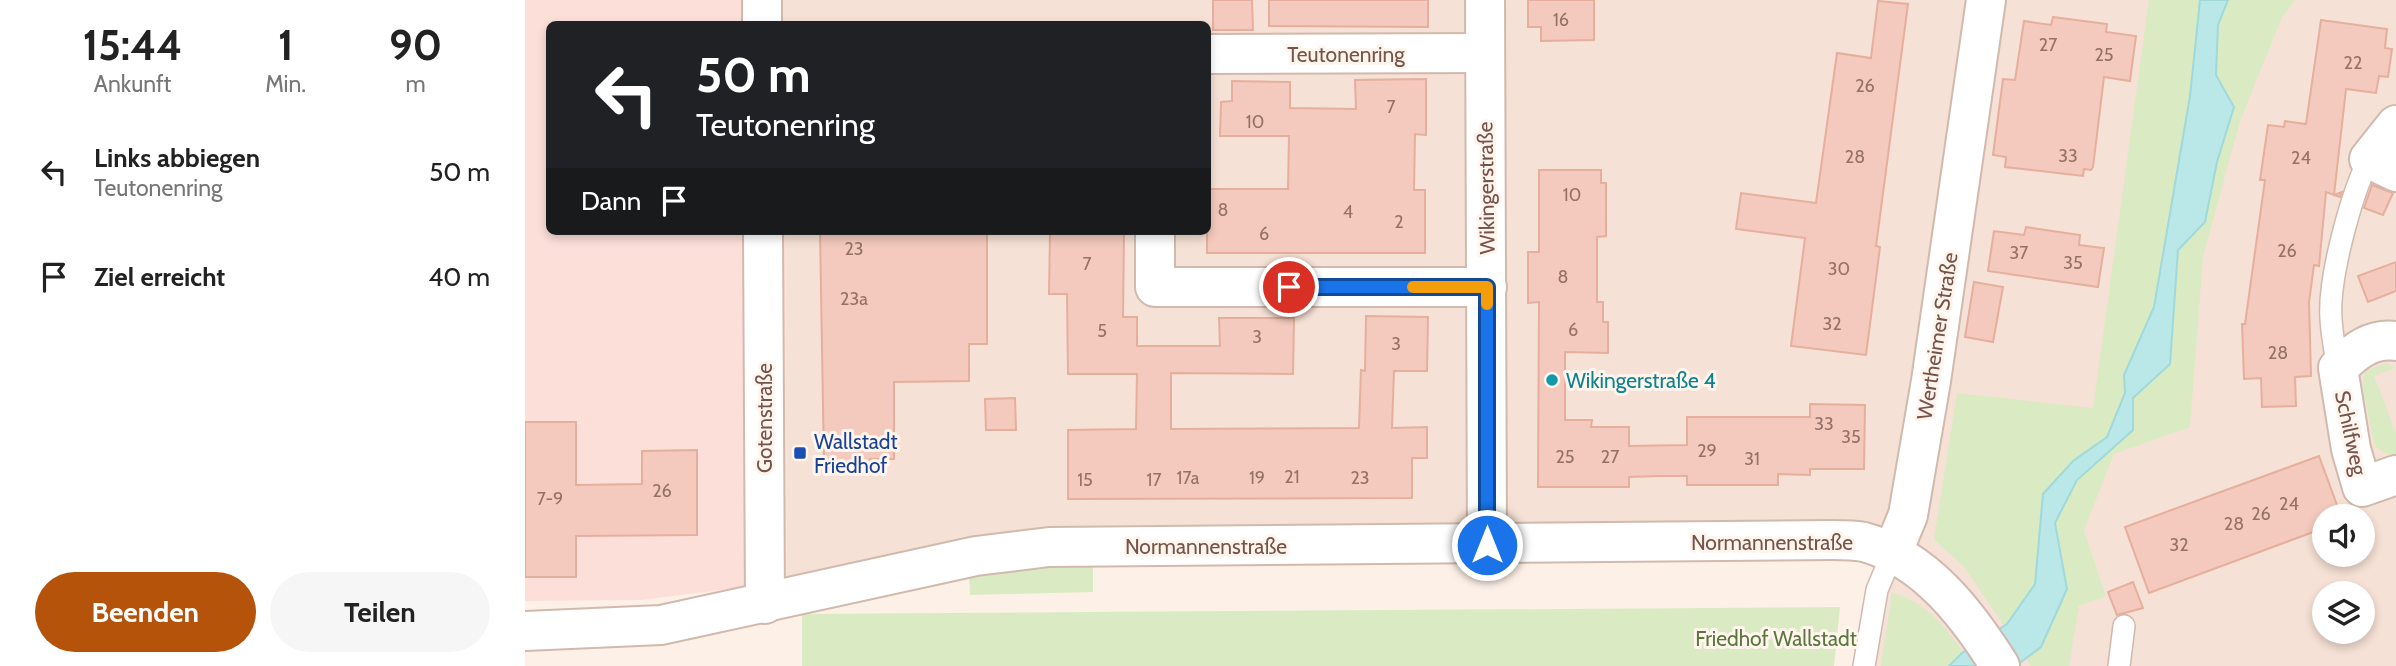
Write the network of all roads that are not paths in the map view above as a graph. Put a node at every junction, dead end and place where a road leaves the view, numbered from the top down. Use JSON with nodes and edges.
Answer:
{"nodes":[{"id":1,"x":762,"y":0,"type":"edge"},
{"id":2,"x":1485,"y":0,"type":"edge"},
{"id":3,"x":1986,"y":0,"type":"edge"},
{"id":4,"x":762,"y":21,"type":"edge"},
{"id":5,"x":1485,"y":53,"type":"junction"},
{"id":6,"x":1211,"y":54,"type":"edge"},
{"id":7,"x":2396,"y":125,"type":"edge"},
{"id":8,"x":2383,"y":166,"type":"edge"},
{"id":9,"x":763,"y":235,"type":"edge"},
{"id":10,"x":1155,"y":235,"type":"edge"},
{"id":11,"x":1487,"y":287,"type":"junction"},
{"id":12,"x":2396,"y":341,"type":"edge"},
{"id":13,"x":2338,"y":368,"type":"junction"},
{"id":14,"x":2396,"y":475,"type":"edge"},
{"id":15,"x":1487,"y":545,"type":"junction"},
{"id":16,"x":1892,"y":554,"type":"junction"},
{"id":17,"x":765,"y":604,"type":"junction"},
{"id":18,"x":2124,"y":626,"type":"dead end"},
{"id":19,"x":525,"y":631,"type":"edge"},
{"id":20,"x":1864,"y":666,"type":"edge"},
{"id":21,"x":2000,"y":666,"type":"edge"},
{"id":22,"x":2119,"y":666,"type":"edge"}],
"edges":[{"from":1,"to":4,"type":"street"},
{"from":2,"to":5,"type":"street","name":"Wikingerstraße"},
{"from":3,"to":16,"type":"street","name":"Wertheimer Straße"},
{"from":5,"to":6,"type":"street","name":"Teutonenring"},
{"from":5,"to":11,"type":"street","name":"Wikingerstraße"},
{"from":7,"to":8,"type":"street"},
{"from":8,"to":13,"type":"lane"},
{"from":9,"to":17,"type":"street","name":"Gotenstraße"},
{"from":10,"to":11,"type":"street"},
{"from":11,"to":15,"type":"street","name":"Wikingerstraße"},
{"from":12,"to":13,"type":"street","name":"Schilfweg"},
{"from":13,"to":14,"type":"street","name":"Schilfweg"},
{"from":15,"to":16,"type":"street","name":"Normannenstraße"},
{"from":15,"to":17,"type":"street","name":"Normannenstraße"},
{"from":16,"to":20,"type":"lane","name":"Wertheimer Straße"},
{"from":16,"to":21,"type":"street","name":"Normannenstraße"},
{"from":17,"to":19,"type":"street","name":"Normannenstraße"},
{"from":18,"to":22,"type":"lane"}]}
